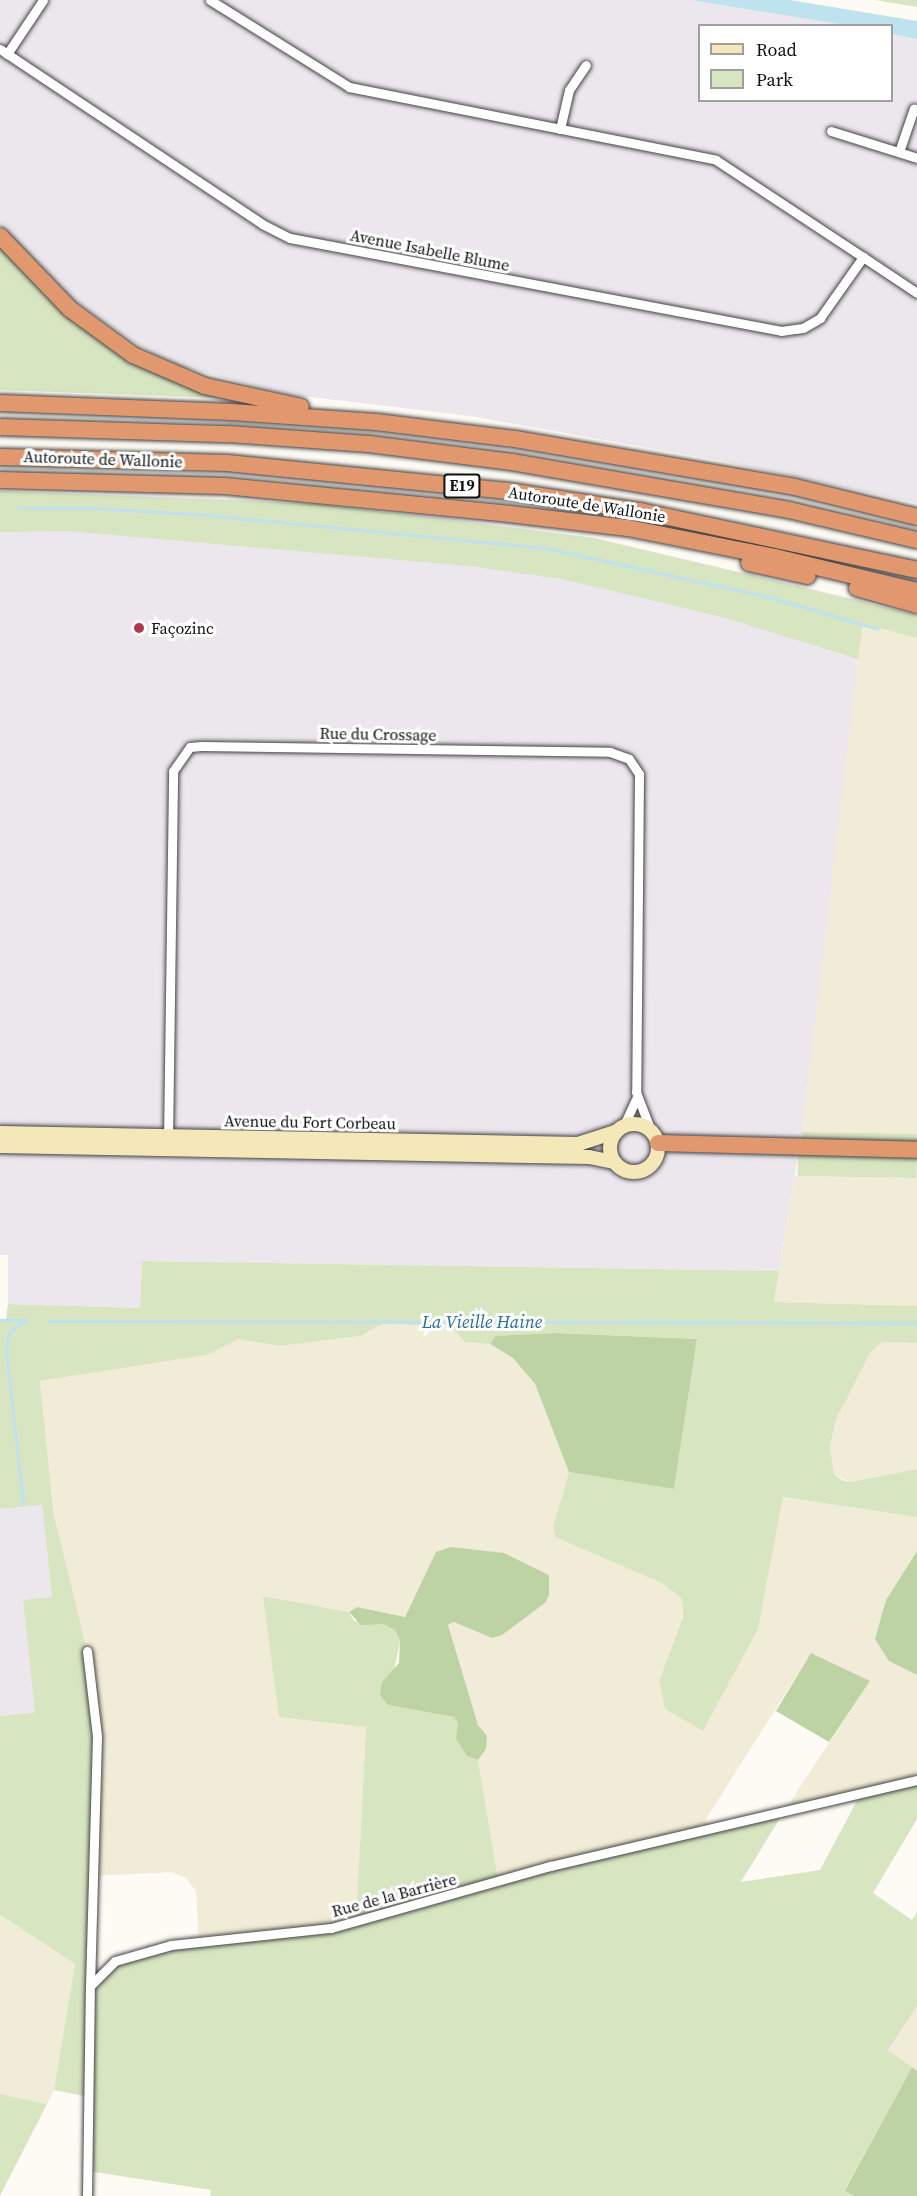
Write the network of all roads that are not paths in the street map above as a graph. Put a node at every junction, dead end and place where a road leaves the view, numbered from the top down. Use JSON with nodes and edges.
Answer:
{"nodes":[{"id":1,"x":43,"y":0,"type":"edge"},
{"id":2,"x":210,"y":0,"type":"edge"},
{"id":3,"x":4,"y":51,"type":"edge"},
{"id":4,"x":585,"y":65,"type":"dead end"},
{"id":5,"x":914,"y":108,"type":"dead end"},
{"id":6,"x":560,"y":129,"type":"junction"},
{"id":7,"x":831,"y":131,"type":"dead end"},
{"id":8,"x":899,"y":152,"type":"junction"},
{"id":9,"x":917,"y":158,"type":"edge"},
{"id":10,"x":0,"y":236,"type":"edge"},
{"id":11,"x":863,"y":257,"type":"junction"},
{"id":12,"x":917,"y":292,"type":"edge"},
{"id":13,"x":0,"y":403,"type":"edge"},
{"id":14,"x":376,"y":422,"type":"junction"},
{"id":15,"x":0,"y":427,"type":"edge"},
{"id":16,"x":0,"y":457,"type":"edge"},
{"id":17,"x":0,"y":480,"type":"edge"},
{"id":18,"x":917,"y":517,"type":"edge"},
{"id":19,"x":587,"y":525,"type":"junction"},
{"id":20,"x":917,"y":540,"type":"edge"},
{"id":21,"x":917,"y":570,"type":"edge"},
{"id":22,"x":917,"y":591,"type":"edge"},
{"id":23,"x":917,"y":605,"type":"edge"},
{"id":24,"x":636,"y":1097,"type":"junction"},
{"id":25,"x":619,"y":1130,"type":"junction"},
{"id":26,"x":0,"y":1133,"type":"edge"},
{"id":27,"x":654,"y":1137,"type":"junction"},
{"id":28,"x":168,"y":1142,"type":"junction"},
{"id":29,"x":0,"y":1146,"type":"edge"},
{"id":30,"x":917,"y":1150,"type":"edge"},
{"id":31,"x":614,"y":1162,"type":"junction"},
{"id":32,"x":87,"y":1651,"type":"dead end"},
{"id":33,"x":917,"y":1780,"type":"edge"},
{"id":34,"x":90,"y":1986,"type":"junction"},
{"id":35,"x":87,"y":2196,"type":"edge"}],
"edges":[{"from":1,"to":3,"type":"street","name":"Avenue Isabelle Blume"},
{"from":2,"to":6,"type":"street"},
{"from":3,"to":11,"type":"street","name":"Avenue Isabelle Blume"},
{"from":4,"to":6,"type":"street"},
{"from":5,"to":8,"type":"street"},
{"from":6,"to":11,"type":"street"},
{"from":7,"to":8,"type":"street"},
{"from":8,"to":9,"type":"street"},
{"from":10,"to":14,"type":"highway"},
{"from":11,"to":12,"type":"street"},
{"from":13,"to":14,"type":"highway"},
{"from":14,"to":18,"type":"highway"},
{"from":15,"to":20,"type":"highway","name":"Autoroute de Wallonie","number":"E19"},
{"from":16,"to":21,"type":"highway","name":"Autoroute de Wallonie","number":"E19"},
{"from":17,"to":19,"type":"highway"},
{"from":19,"to":22,"type":"highway"},
{"from":19,"to":23,"type":"highway"},
{"from":24,"to":25,"type":"street"},
{"from":24,"to":27,"type":"street"},
{"from":24,"to":28,"type":"street","name":"Rue du Crossage"},
{"from":25,"to":27,"type":"street"},
{"from":25,"to":28,"type":"street","name":"Avenue du Fort Corbeau"},
{"from":25,"to":31,"type":"street"},
{"from":26,"to":28,"type":"street","name":"Avenue du Fort Corbeau"},
{"from":27,"to":30,"type":"highway"},
{"from":27,"to":31,"type":"street"},
{"from":28,"to":29,"type":"street","name":"Avenue du Fort Corbeau"},
{"from":28,"to":31,"type":"street","name":"Avenue du Fort Corbeau"},
{"from":32,"to":34,"type":"street"},
{"from":33,"to":34,"type":"street","name":"Rue de la Barrière"},
{"from":34,"to":35,"type":"street"}]}
